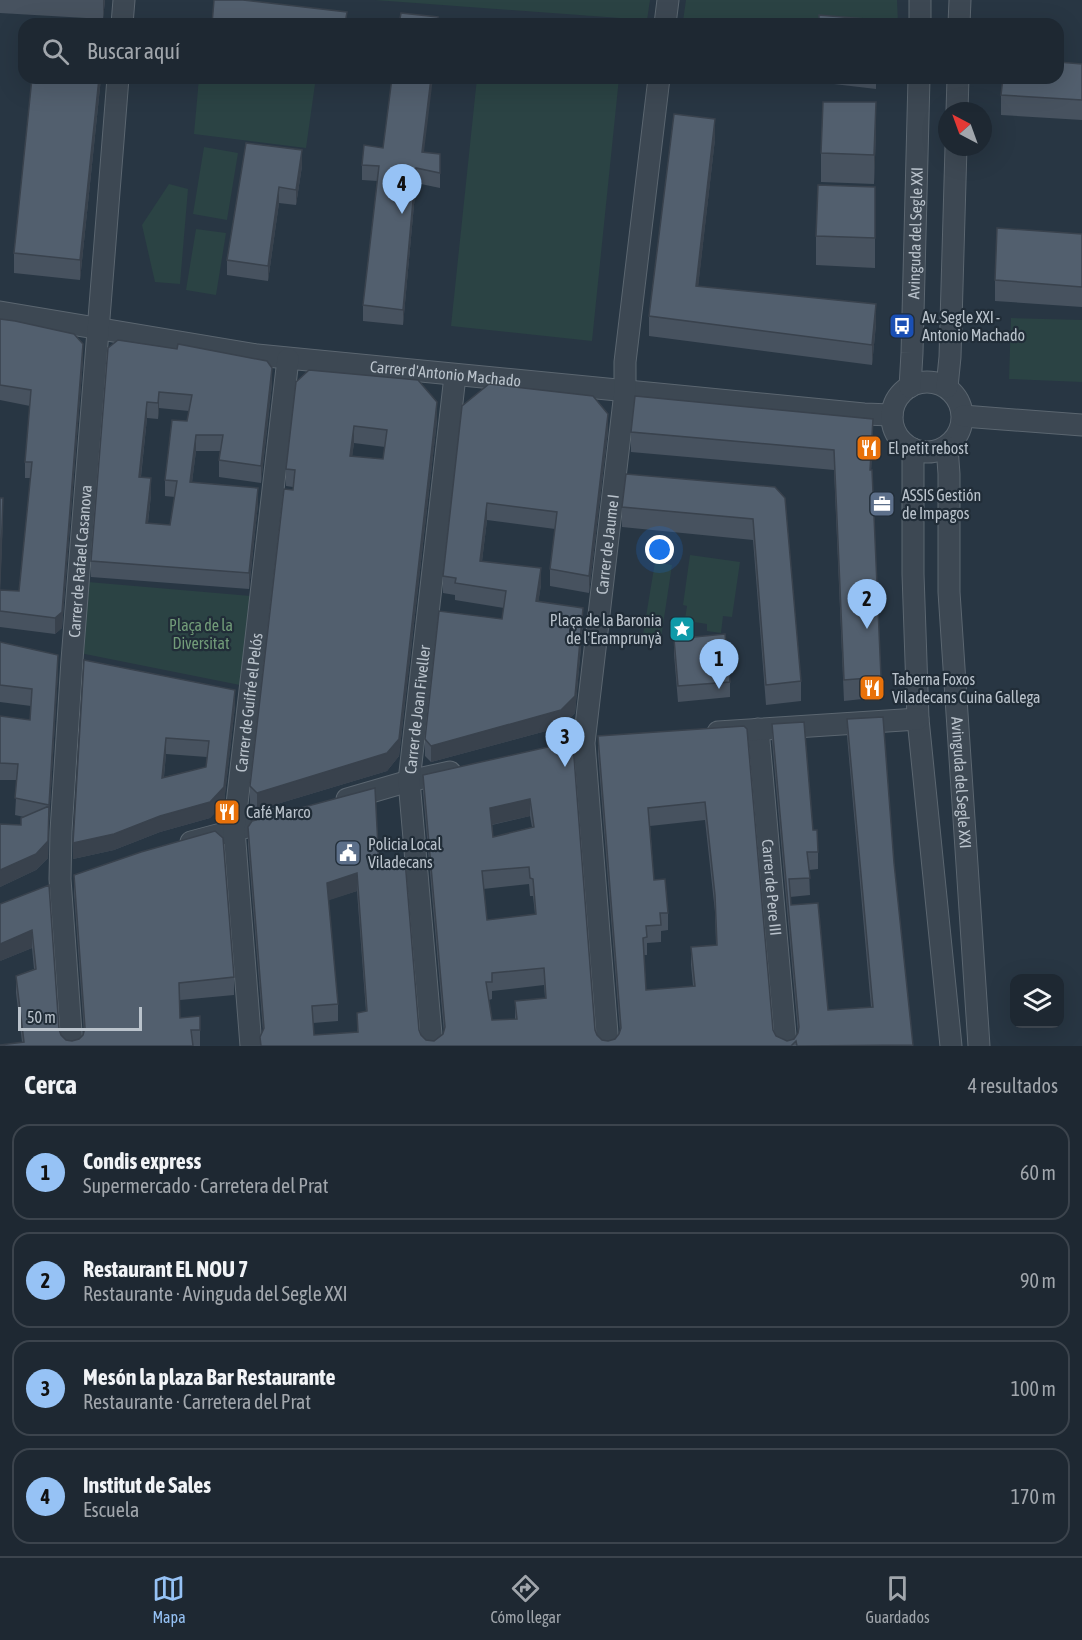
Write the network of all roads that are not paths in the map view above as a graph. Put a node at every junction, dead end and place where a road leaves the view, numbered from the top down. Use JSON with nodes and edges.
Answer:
{"nodes":[{"id":1,"x":124,"y":0,"type":"edge"},
{"id":2,"x":668,"y":0,"type":"edge"},
{"id":3,"x":920,"y":0,"type":"edge"},
{"id":4,"x":960,"y":0,"type":"edge"},
{"id":5,"x":122,"y":18,"type":"edge"},
{"id":6,"x":666,"y":18,"type":"edge"},
{"id":7,"x":920,"y":18,"type":"edge"},
{"id":8,"x":959,"y":18,"type":"edge"},
{"id":9,"x":118,"y":84,"type":"edge"},
{"id":10,"x":658,"y":84,"type":"edge"},
{"id":11,"x":919,"y":84,"type":"edge"},
{"id":12,"x":958,"y":84,"type":"edge"},
{"id":13,"x":957,"y":102,"type":"edge"},
{"id":14,"x":956,"y":156,"type":"edge"},
{"id":15,"x":0,"y":312,"type":"edge"},
{"id":16,"x":99,"y":328,"type":"junction"},
{"id":17,"x":288,"y":359,"type":"junction"},
{"id":18,"x":455,"y":376,"type":"junction"},
{"id":19,"x":910,"y":387,"type":"junction"},
{"id":20,"x":947,"y":387,"type":"junction"},
{"id":21,"x":625,"y":392,"type":"junction"},
{"id":22,"x":892,"y":415,"type":"junction"},
{"id":23,"x":963,"y":416,"type":"junction"},
{"id":24,"x":1082,"y":425,"type":"edge"},
{"id":25,"x":947,"y":447,"type":"junction"},
{"id":26,"x":913,"y":449,"type":"junction"},
{"id":27,"x":62,"y":658,"type":"junction"},
{"id":28,"x":94,"y":664,"type":"edge"},
{"id":29,"x":227,"y":691,"type":"edge"},
{"id":30,"x":249,"y":696,"type":"junction"},
{"id":31,"x":918,"y":719,"type":"junction"},
{"id":32,"x":758,"y":729,"type":"junction"},
{"id":33,"x":700,"y":733,"type":"edge"},
{"id":34,"x":464,"y":769,"type":"edge"},
{"id":35,"x":409,"y":781,"type":"junction"},
{"id":36,"x":330,"y":803,"type":"edge"},
{"id":37,"x":297,"y":813,"type":"edge"},
{"id":38,"x":234,"y":830,"type":"junction"},
{"id":39,"x":173,"y":848,"type":"edge"},
{"id":40,"x":82,"y":873,"type":"edge"},
{"id":41,"x":60,"y":879,"type":"junction"},
{"id":42,"x":41,"y":888,"type":"edge"},
{"id":43,"x":72,"y":1046,"type":"edge"},
{"id":44,"x":251,"y":1046,"type":"edge"},
{"id":45,"x":432,"y":1046,"type":"edge"},
{"id":46,"x":608,"y":1046,"type":"edge"},
{"id":47,"x":786,"y":1046,"type":"edge"},
{"id":48,"x":951,"y":1046,"type":"edge"},
{"id":49,"x":980,"y":1046,"type":"edge"}],
"edges":[{"from":1,"to":5,"type":"street"},
{"from":2,"to":6,"type":"street"},
{"from":3,"to":7,"type":"street"},
{"from":4,"to":8,"type":"street"},
{"from":9,"to":16,"type":"street","name":"Carrer de Rafael Casanova"},
{"from":10,"to":21,"type":"street","name":"Carrer de Jaume I"},
{"from":11,"to":19,"type":"street","name":"Avinguda del Segle XXI"},
{"from":12,"to":13,"type":"street"},
{"from":14,"to":20,"type":"street"},
{"from":15,"to":16,"type":"street","name":"Carrer d'Antonio Machado"},
{"from":16,"to":17,"type":"street","name":"Carrer d'Antonio Machado"},
{"from":16,"to":27,"type":"street","name":"Carrer de Rafael Casanova"},
{"from":17,"to":18,"type":"street","name":"Carrer d'Antonio Machado"},
{"from":17,"to":30,"type":"street","name":"Carrer de Guifré el Pelós"},
{"from":18,"to":21,"type":"street","name":"Carrer d'Antonio Machado"},
{"from":18,"to":35,"type":"street","name":"Carrer de Joan Fiveller"},
{"from":19,"to":20,"type":"street"},
{"from":19,"to":22,"type":"street"},
{"from":20,"to":23,"type":"street"},
{"from":21,"to":22,"type":"street","name":"Carrer d'Antonio Machado"},
{"from":21,"to":46,"type":"street","name":"Carrer de Jaume I"},
{"from":22,"to":26,"type":"street"},
{"from":23,"to":24,"type":"street"},
{"from":23,"to":25,"type":"street"},
{"from":25,"to":26,"type":"street"},
{"from":25,"to":49,"type":"street","name":"Avinguda del Segle XXI"},
{"from":26,"to":31,"type":"street"},
{"from":27,"to":28,"type":"street"},
{"from":27,"to":41,"type":"street","name":"Carrer de Rafael Casanova"},
{"from":29,"to":30,"type":"street"},
{"from":30,"to":38,"type":"street","name":"Carrer de Guifré el Pelós"},
{"from":31,"to":32,"type":"street"},
{"from":31,"to":48,"type":"street"},
{"from":32,"to":33,"type":"street"},
{"from":32,"to":47,"type":"street","name":"Carrer de Pere III"},
{"from":34,"to":35,"type":"street"},
{"from":35,"to":36,"type":"street"},
{"from":35,"to":45,"type":"street","name":"Carrer de Joan Fiveller"},
{"from":37,"to":38,"type":"street"},
{"from":38,"to":39,"type":"street"},
{"from":38,"to":44,"type":"street","name":"Carrer de Guifré el Pelós"},
{"from":40,"to":41,"type":"street"},
{"from":41,"to":42,"type":"street"},
{"from":41,"to":43,"type":"street","name":"Carrer de Rafael Casanova"}]}
